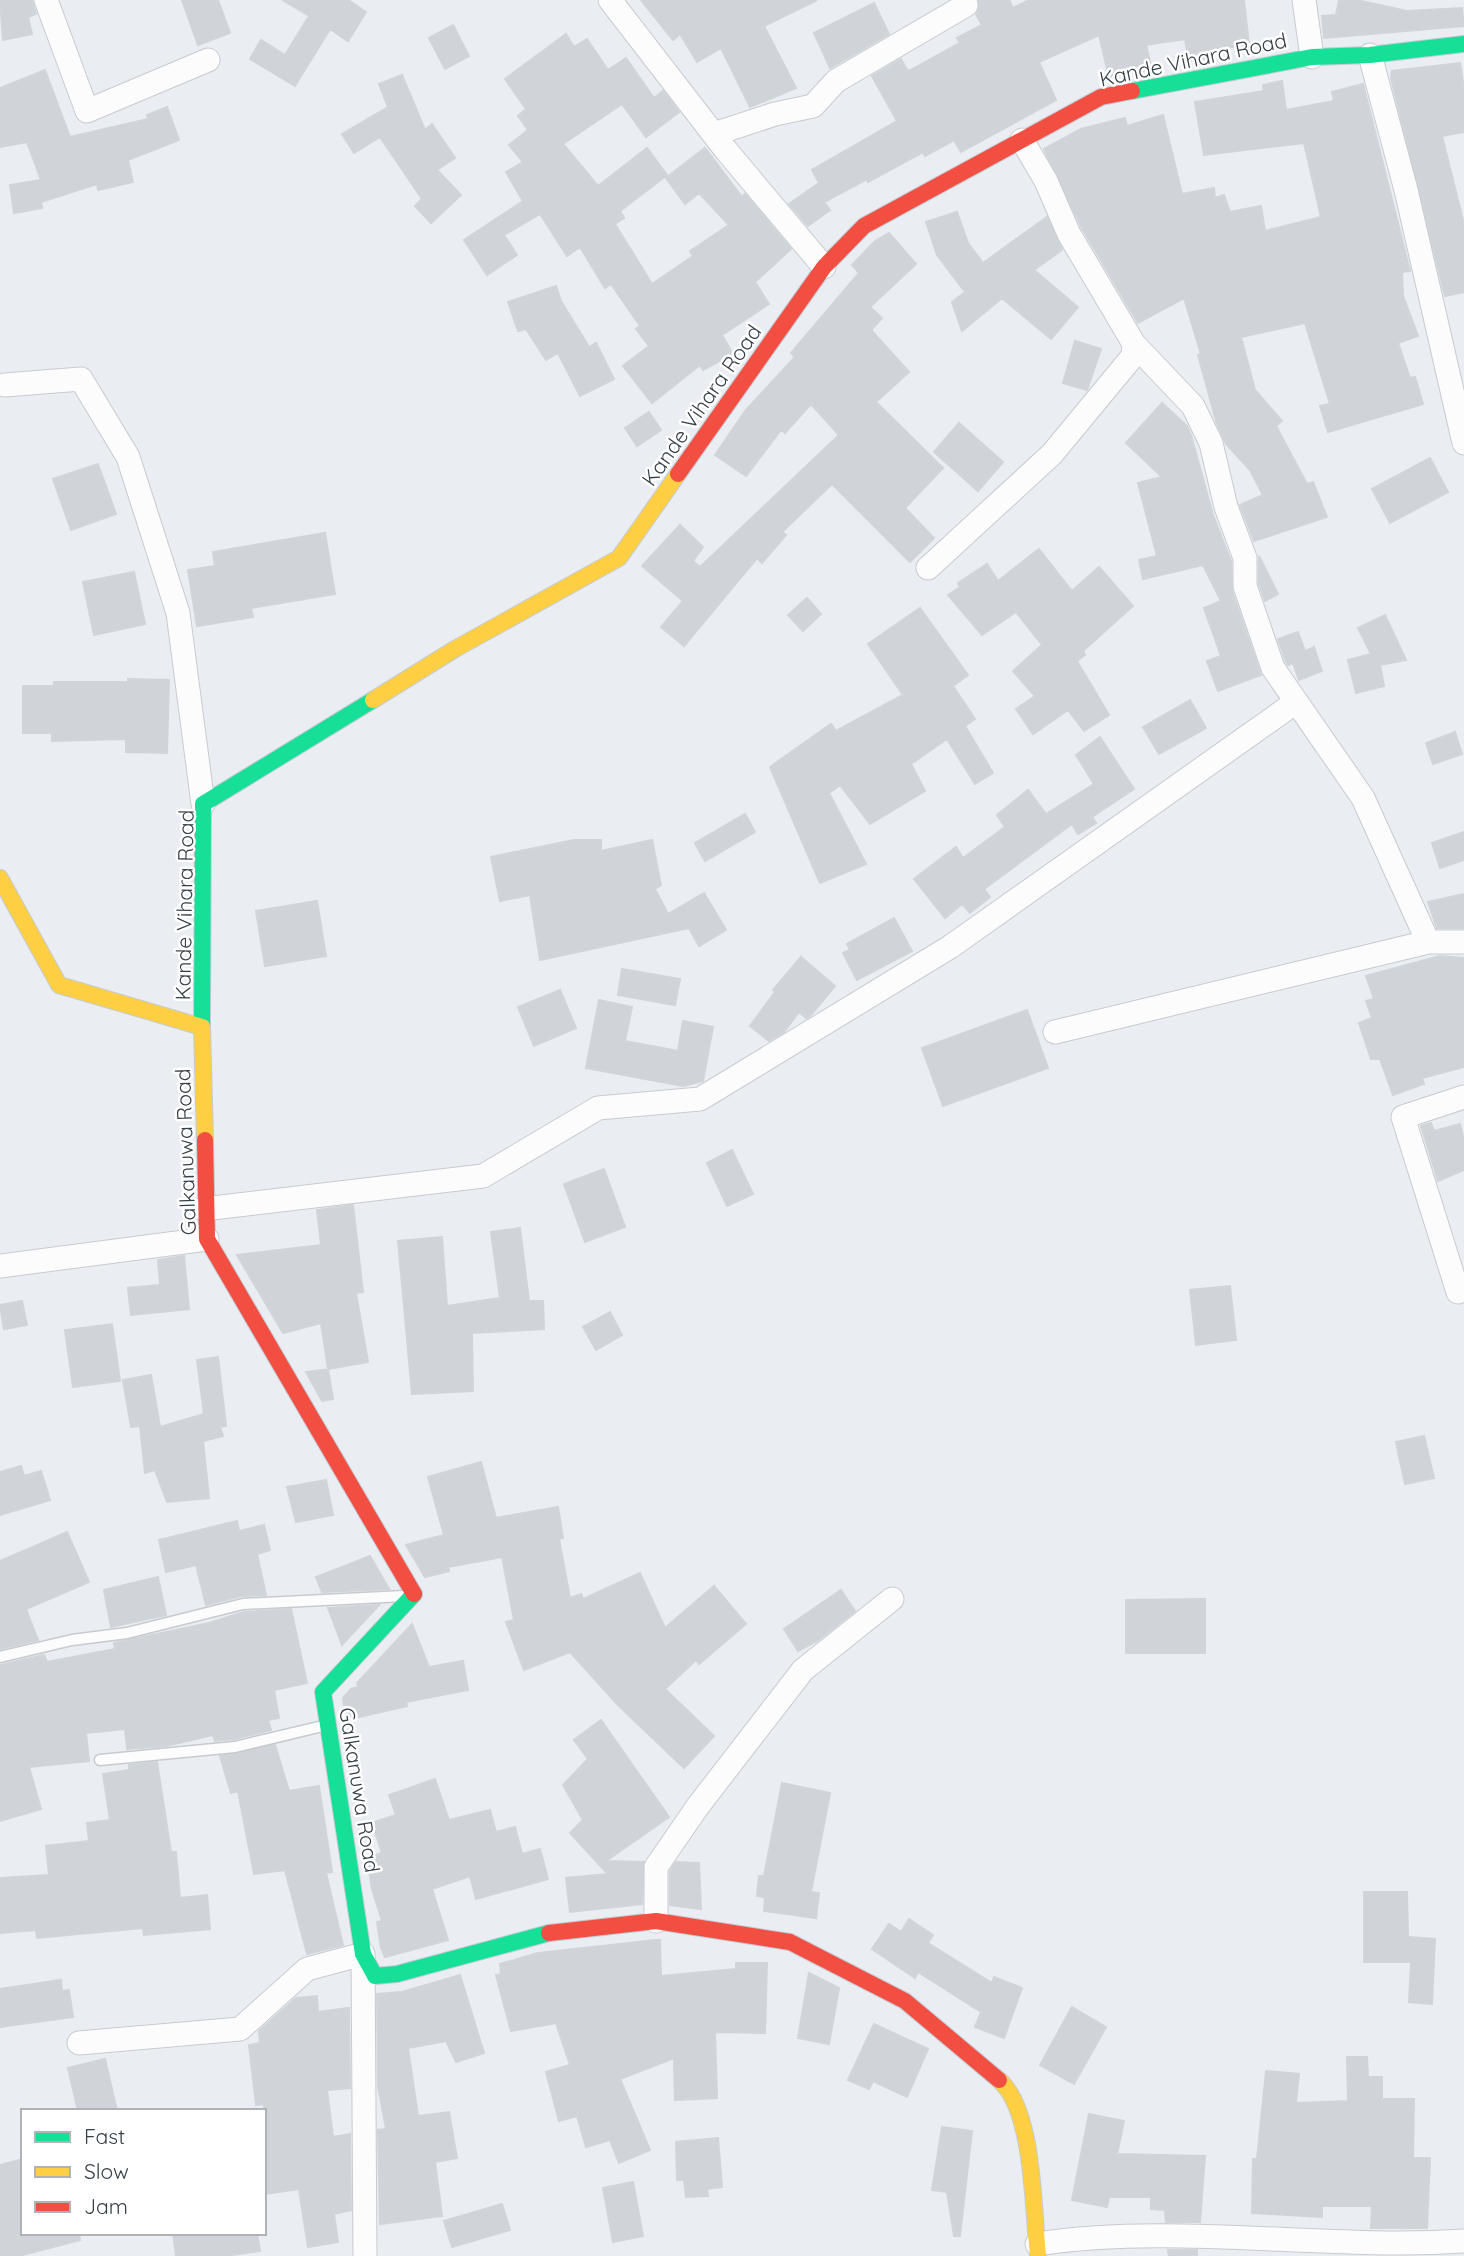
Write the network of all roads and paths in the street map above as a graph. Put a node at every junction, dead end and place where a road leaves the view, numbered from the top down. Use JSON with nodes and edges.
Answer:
{"nodes":[{"id":1,"x":46,"y":0,"type":"edge"},
{"id":2,"x":610,"y":0,"type":"edge"},
{"id":3,"x":965,"y":0,"type":"edge"},
{"id":4,"x":1304,"y":0,"type":"edge"},
{"id":5,"x":1464,"y":44,"type":"edge"},
{"id":6,"x":1370,"y":55,"type":"junction"},
{"id":7,"x":1312,"y":57,"type":"junction"},
{"id":8,"x":208,"y":60,"type":"dead end"},
{"id":9,"x":714,"y":134,"type":"junction"},
{"id":10,"x":1023,"y":140,"type":"junction"},
{"id":11,"x":824,"y":267,"type":"junction"},
{"id":12,"x":1134,"y":344,"type":"junction"},
{"id":13,"x":5,"y":385,"type":"dead end"},
{"id":14,"x":1464,"y":443,"type":"edge"},
{"id":15,"x":928,"y":568,"type":"dead end"},
{"id":16,"x":1296,"y":702,"type":"junction"},
{"id":17,"x":203,"y":804,"type":"junction"},
{"id":18,"x":0,"y":877,"type":"edge"},
{"id":19,"x":1428,"y":942,"type":"junction"},
{"id":20,"x":1464,"y":942,"type":"edge"},
{"id":21,"x":202,"y":1027,"type":"junction"},
{"id":22,"x":1055,"y":1032,"type":"dead end"},
{"id":23,"x":1464,"y":1097,"type":"edge"},
{"id":24,"x":204,"y":1209,"type":"junction"},
{"id":25,"x":207,"y":1240,"type":"junction"},
{"id":26,"x":0,"y":1266,"type":"edge"},
{"id":27,"x":1458,"y":1292,"type":"dead end"},
{"id":28,"x":414,"y":1595,"type":"junction"},
{"id":29,"x":892,"y":1599,"type":"dead end"},
{"id":30,"x":0,"y":1657,"type":"edge"},
{"id":31,"x":329,"y":1724,"type":"junction"},
{"id":32,"x":100,"y":1760,"type":"dead end"},
{"id":33,"x":656,"y":1921,"type":"junction"},
{"id":34,"x":363,"y":1954,"type":"junction"},
{"id":35,"x":79,"y":2043,"type":"dead end"},
{"id":36,"x":1464,"y":2241,"type":"edge"},
{"id":37,"x":1038,"y":2250,"type":"edge"},
{"id":38,"x":365,"y":2256,"type":"edge"}],
"edges":[{"from":1,"to":8,"type":"street"},
{"from":2,"to":9,"type":"street"},
{"from":3,"to":9,"type":"street"},
{"from":4,"to":7,"type":"street"},
{"from":5,"to":6,"type":"street","name":"Kande Vihara Road"},
{"from":6,"to":7,"type":"street","name":"Kande Vihara Road"},
{"from":6,"to":14,"type":"street"},
{"from":7,"to":10,"type":"street","name":"Kande Vihara Road"},
{"from":9,"to":11,"type":"street"},
{"from":10,"to":11,"type":"street","name":"Kande Vihara Road"},
{"from":10,"to":12,"type":"street"},
{"from":11,"to":17,"type":"street","name":"Kande Vihara Road"},
{"from":12,"to":15,"type":"street"},
{"from":12,"to":16,"type":"street"},
{"from":13,"to":17,"type":"street"},
{"from":16,"to":19,"type":"street"},
{"from":16,"to":24,"type":"street"},
{"from":17,"to":21,"type":"street","name":"Kande Vihara Road"},
{"from":18,"to":21,"type":"street"},
{"from":19,"to":20,"type":"street"},
{"from":19,"to":22,"type":"street"},
{"from":21,"to":24,"type":"street","name":"Galkanuwa Road"},
{"from":23,"to":27,"type":"street"},
{"from":24,"to":25,"type":"street","name":"Galkanuwa Road"},
{"from":25,"to":26,"type":"street"},
{"from":25,"to":28,"type":"street","name":"Galkanuwa Road"},
{"from":28,"to":30,"type":"lane"},
{"from":28,"to":31,"type":"street","name":"Galkanuwa Road"},
{"from":29,"to":33,"type":"street"},
{"from":31,"to":32,"type":"lane"},
{"from":31,"to":34,"type":"street","name":"Galkanuwa Road"},
{"from":33,"to":34,"type":"street"},
{"from":33,"to":37,"type":"street"},
{"from":34,"to":35,"type":"street"},
{"from":34,"to":38,"type":"street"},
{"from":36,"to":37,"type":"street"}]}
